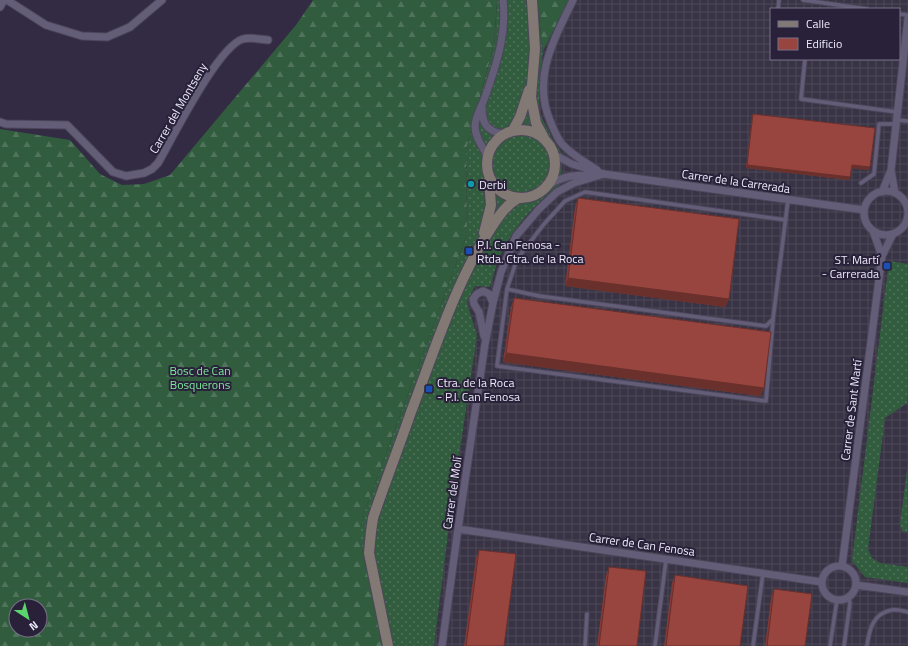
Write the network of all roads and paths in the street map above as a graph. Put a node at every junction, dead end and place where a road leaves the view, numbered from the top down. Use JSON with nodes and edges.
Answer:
{"nodes":[{"id":1,"x":5,"y":0,"type":"edge"},
{"id":2,"x":162,"y":0,"type":"edge"},
{"id":3,"x":503,"y":0,"type":"edge"},
{"id":4,"x":532,"y":0,"type":"edge"},
{"id":5,"x":573,"y":0,"type":"edge"},
{"id":6,"x":803,"y":0,"type":"edge"},
{"id":7,"x":0,"y":7,"type":"edge"},
{"id":8,"x":860,"y":8,"type":"edge"},
{"id":9,"x":908,"y":22,"type":"edge"},
{"id":10,"x":268,"y":40,"type":"dead end"},
{"id":11,"x":805,"y":60,"type":"edge"},
{"id":12,"x":532,"y":81,"type":"junction"},
{"id":13,"x":482,"y":106,"type":"junction"},
{"id":14,"x":897,"y":119,"type":"junction"},
{"id":15,"x":908,"y":121,"type":"edge"},
{"id":16,"x":0,"y":122,"type":"edge"},
{"id":17,"x":513,"y":130,"type":"junction"},
{"id":18,"x":503,"y":134,"type":"junction"},
{"id":19,"x":544,"y":138,"type":"junction"},
{"id":20,"x":487,"y":155,"type":"junction"},
{"id":21,"x":555,"y":155,"type":"junction"},
{"id":22,"x":891,"y":170,"type":"junction"},
{"id":23,"x":604,"y":174,"type":"junction"},
{"id":24,"x":489,"y":180,"type":"junction"},
{"id":25,"x":861,"y":183,"type":"dead end"},
{"id":26,"x":548,"y":185,"type":"junction"},
{"id":27,"x":882,"y":192,"type":"junction"},
{"id":28,"x":895,"y":193,"type":"junction"},
{"id":29,"x":517,"y":198,"type":"junction"},
{"id":30,"x":788,"y":200,"type":"junction"},
{"id":31,"x":864,"y":210,"type":"junction"},
{"id":32,"x":908,"y":215,"type":"edge"},
{"id":33,"x":786,"y":220,"type":"junction"},
{"id":34,"x":873,"y":231,"type":"junction"},
{"id":35,"x":893,"y":234,"type":"junction"},
{"id":36,"x":481,"y":243,"type":"junction"},
{"id":37,"x":882,"y":256,"type":"junction"},
{"id":38,"x":507,"y":289,"type":"junction"},
{"id":39,"x":493,"y":303,"type":"junction"},
{"id":40,"x":774,"y":319,"type":"junction"},
{"id":41,"x":485,"y":344,"type":"junction"},
{"id":42,"x":458,"y":529,"type":"junction"},
{"id":43,"x":666,"y":559,"type":"junction"},
{"id":44,"x":842,"y":566,"type":"junction"},
{"id":45,"x":763,"y":573,"type":"junction"},
{"id":46,"x":822,"y":582,"type":"junction"},
{"id":47,"x":856,"y":585,"type":"junction"},
{"id":48,"x":908,"y":592,"type":"edge"},
{"id":49,"x":848,"y":598,"type":"junction"},
{"id":50,"x":837,"y":600,"type":"junction"},
{"id":51,"x":908,"y":612,"type":"edge"},
{"id":52,"x":587,"y":614,"type":"dead end"},
{"id":53,"x":388,"y":646,"type":"edge"},
{"id":54,"x":442,"y":646,"type":"edge"},
{"id":55,"x":585,"y":646,"type":"edge"},
{"id":56,"x":655,"y":646,"type":"edge"},
{"id":57,"x":753,"y":646,"type":"edge"},
{"id":58,"x":830,"y":646,"type":"edge"},
{"id":59,"x":844,"y":646,"type":"edge"},
{"id":60,"x":867,"y":646,"type":"edge"}],
"edges":[{"from":1,"to":2,"type":"street"},
{"from":1,"to":7,"type":"street"},
{"from":3,"to":13,"type":"street"},
{"from":4,"to":12,"type":"street"},
{"from":5,"to":23,"type":"street"},
{"from":6,"to":8,"type":"lane"},
{"from":9,"to":14,"type":"street"},
{"from":10,"to":16,"type":"street","name":"Carrer del Montseny"},
{"from":11,"to":14,"type":"lane"},
{"from":12,"to":17,"type":"street"},
{"from":12,"to":19,"type":"street"},
{"from":13,"to":18,"type":"street"},
{"from":13,"to":20,"type":"street"},
{"from":14,"to":15,"type":"lane"},
{"from":14,"to":22,"type":"street"},
{"from":14,"to":25,"type":"lane"},
{"from":17,"to":18,"type":"street"},
{"from":17,"to":19,"type":"street"},
{"from":18,"to":20,"type":"street"},
{"from":19,"to":21,"type":"street"},
{"from":20,"to":24,"type":"street"},
{"from":21,"to":23,"type":"street","name":"Carrer de la Carrerada"},
{"from":21,"to":26,"type":"street"},
{"from":22,"to":27,"type":"street"},
{"from":22,"to":28,"type":"street"},
{"from":23,"to":26,"type":"street","name":"Carrer de la Carrerada"},
{"from":23,"to":30,"type":"street","name":"Carrer de la Carrerada"},
{"from":23,"to":39,"type":"street","name":"Carrer del Molí"},
{"from":24,"to":29,"type":"street"},
{"from":24,"to":36,"type":"street"},
{"from":26,"to":29,"type":"street"},
{"from":27,"to":28,"type":"street"},
{"from":27,"to":31,"type":"street"},
{"from":28,"to":32,"type":"street"},
{"from":29,"to":36,"type":"street"},
{"from":30,"to":31,"type":"street","name":"Carrer de la Carrerada"},
{"from":30,"to":33,"type":"lane"},
{"from":31,"to":34,"type":"street"},
{"from":32,"to":35,"type":"street"},
{"from":33,"to":38,"type":"lane"},
{"from":33,"to":40,"type":"lane"},
{"from":34,"to":35,"type":"street"},
{"from":34,"to":37,"type":"street","name":"Carrer de Sant Martí"},
{"from":35,"to":37,"type":"street","name":"Carrer de Sant Martí"},
{"from":36,"to":53,"type":"street"},
{"from":37,"to":44,"type":"street","name":"Carrer de Sant Martí"},
{"from":38,"to":40,"type":"lane"},
{"from":38,"to":40,"type":"lane"},
{"from":39,"to":41,"type":"street","name":"Carrer del Molí"},
{"from":39,"to":41,"type":"street","name":"Carrer del Molí"},
{"from":41,"to":42,"type":"street","name":"Carrer del Molí"},
{"from":42,"to":43,"type":"street","name":"Carrer de Can Fenosa"},
{"from":42,"to":54,"type":"street","name":"Carrer del Molí"},
{"from":43,"to":45,"type":"street","name":"Carrer de Can Fenosa"},
{"from":43,"to":56,"type":"lane"},
{"from":44,"to":46,"type":"street"},
{"from":44,"to":47,"type":"street"},
{"from":45,"to":46,"type":"street","name":"Carrer de Can Fenosa"},
{"from":45,"to":57,"type":"lane"},
{"from":46,"to":50,"type":"street"},
{"from":47,"to":48,"type":"street"},
{"from":47,"to":49,"type":"street"},
{"from":49,"to":50,"type":"street"},
{"from":49,"to":59,"type":"lane"},
{"from":50,"to":58,"type":"lane"},
{"from":51,"to":60,"type":"lane"},
{"from":52,"to":55,"type":"lane"}]}
